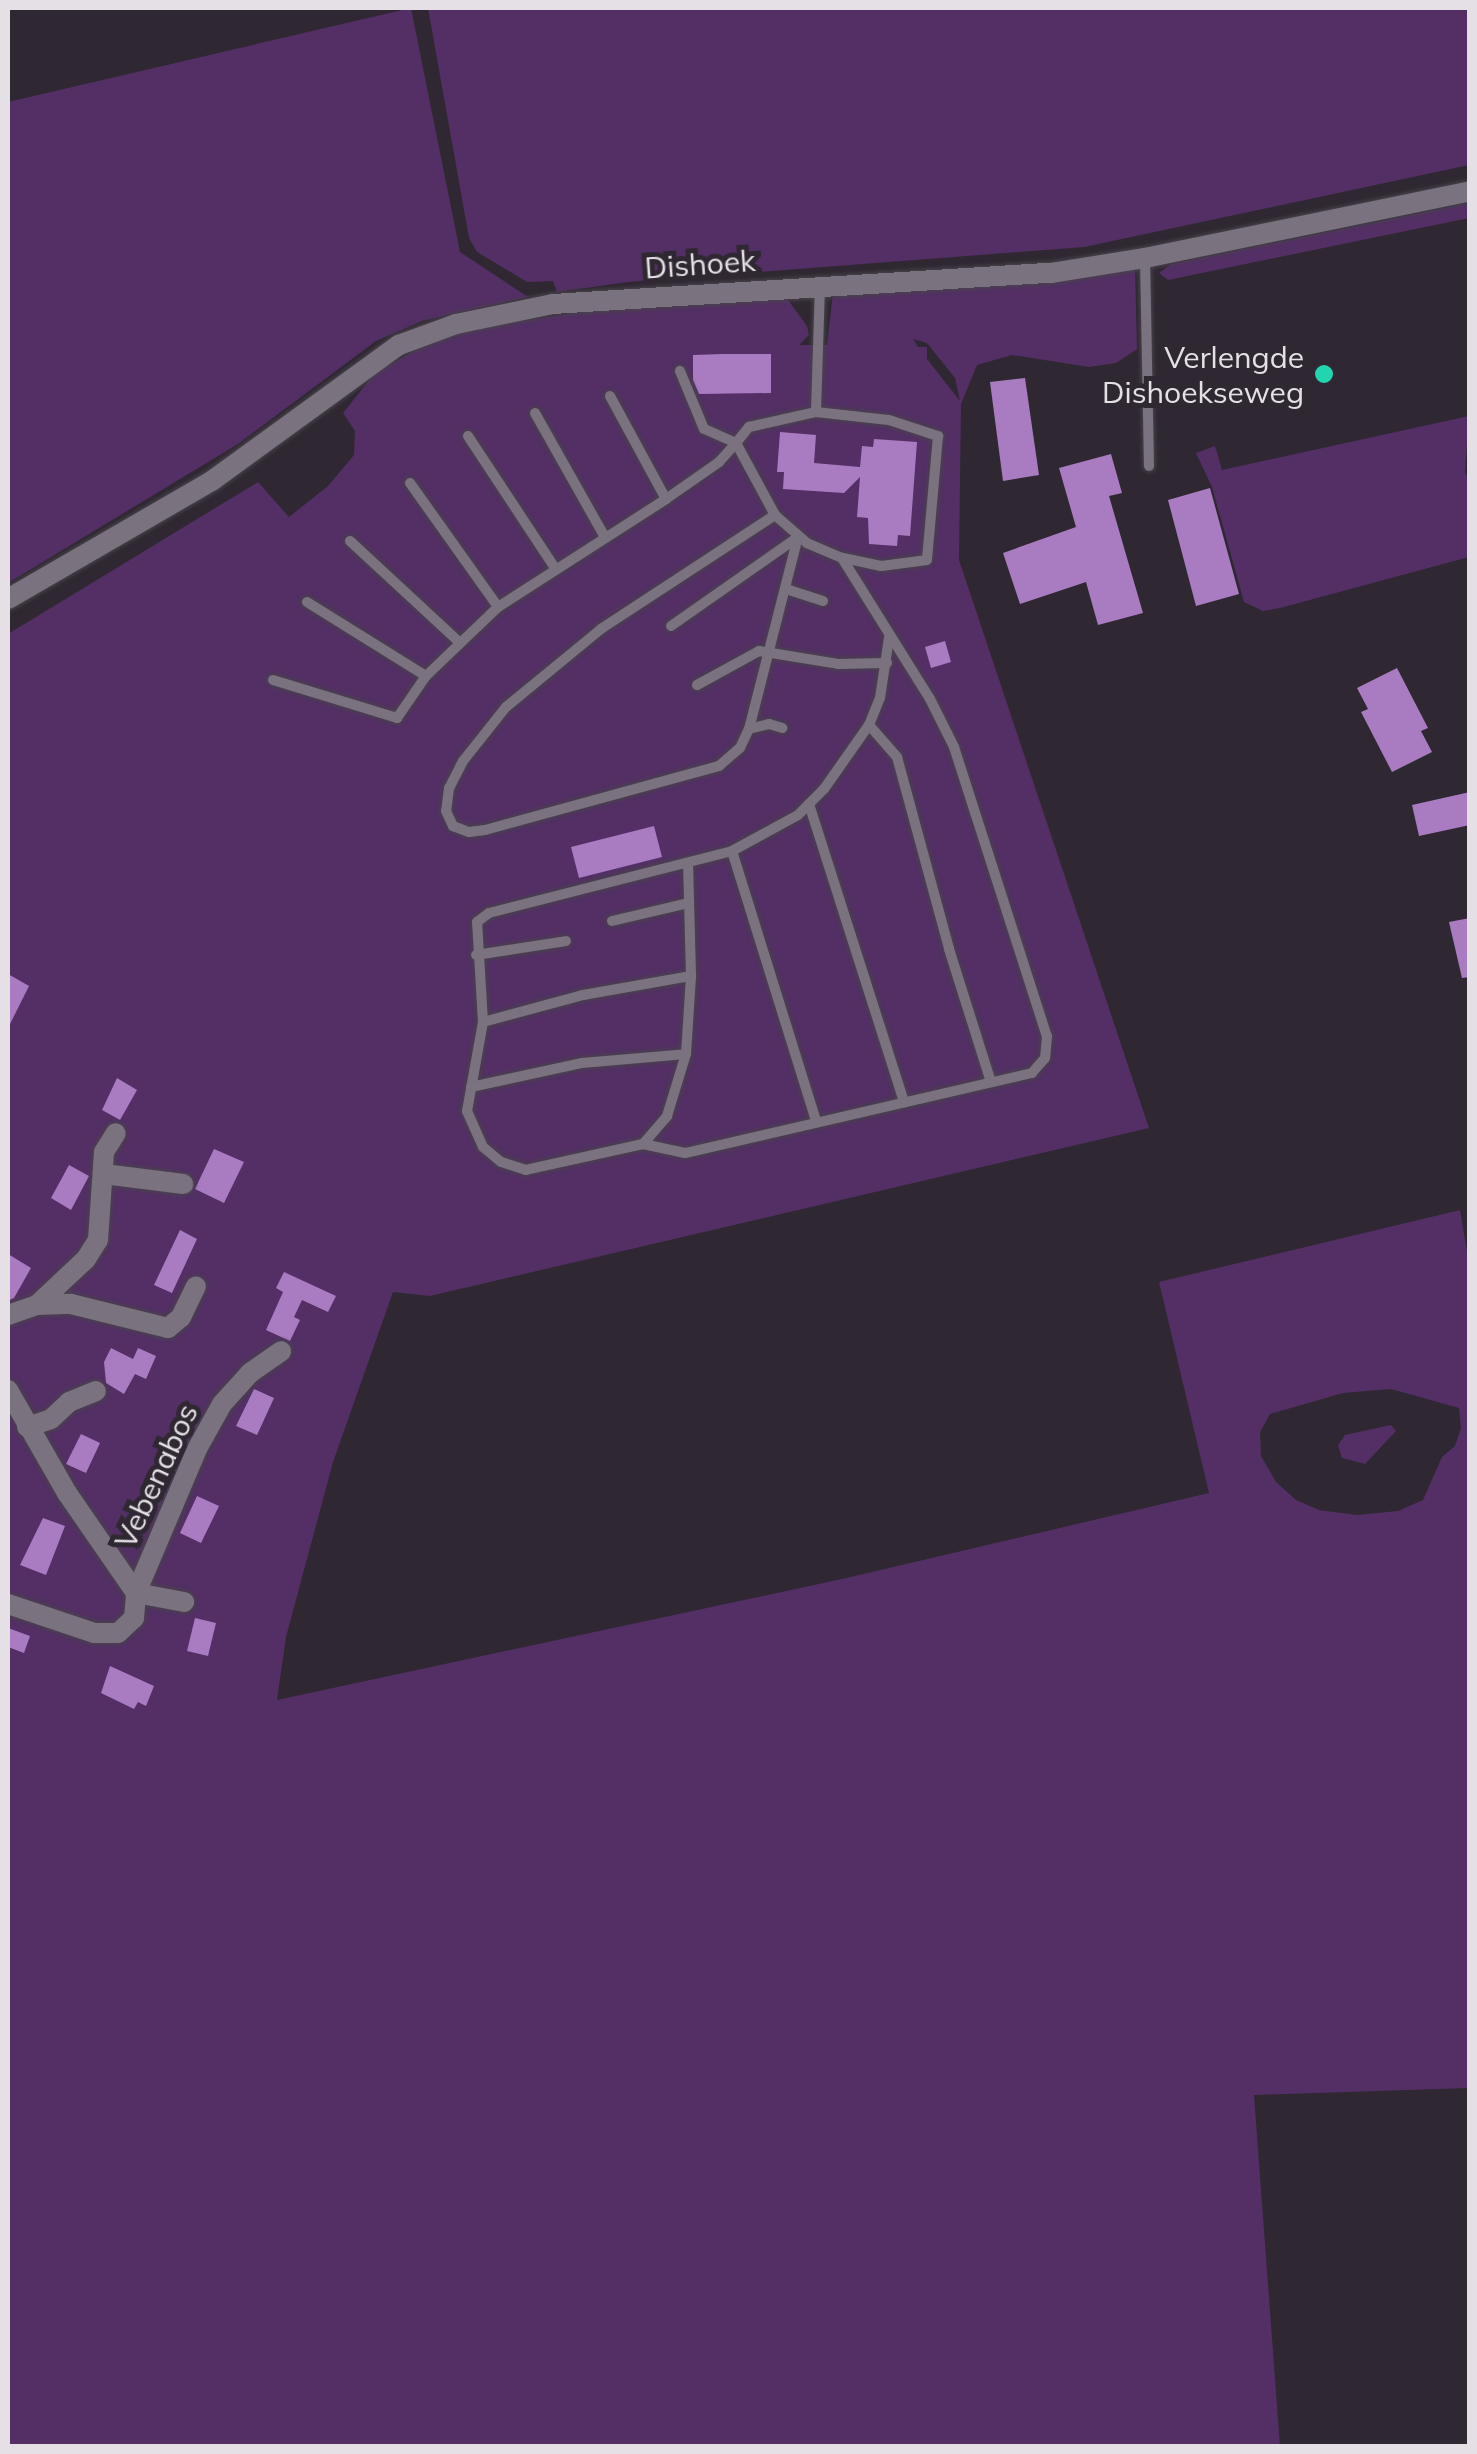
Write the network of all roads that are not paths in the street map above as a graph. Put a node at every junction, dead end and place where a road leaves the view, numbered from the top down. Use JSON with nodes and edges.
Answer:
{"nodes":[{"id":1,"x":1470,"y":190,"type":"edge"},
{"id":2,"x":1144,"y":258,"type":"junction"},
{"id":3,"x":820,"y":286,"type":"junction"},
{"id":4,"x":680,"y":371,"type":"dead end"},
{"id":5,"x":610,"y":396,"type":"dead end"},
{"id":6,"x":816,"y":412,"type":"junction"},
{"id":7,"x":535,"y":414,"type":"dead end"},
{"id":8,"x":468,"y":436,"type":"dead end"},
{"id":9,"x":736,"y":443,"type":"junction"},
{"id":10,"x":1150,"y":466,"type":"dead end"},
{"id":11,"x":410,"y":482,"type":"dead end"},
{"id":12,"x":666,"y":499,"type":"junction"},
{"id":13,"x":775,"y":515,"type":"junction"},
{"id":14,"x":605,"y":537,"type":"junction"},
{"id":15,"x":798,"y":537,"type":"junction"},
{"id":16,"x":350,"y":541,"type":"dead end"},
{"id":17,"x":842,"y":558,"type":"junction"},
{"id":18,"x":555,"y":568,"type":"junction"},
{"id":19,"x":786,"y":589,"type":"junction"},
{"id":20,"x":8,"y":600,"type":"edge"},
{"id":21,"x":823,"y":601,"type":"dead end"},
{"id":22,"x":308,"y":602,"type":"dead end"},
{"id":23,"x":498,"y":607,"type":"junction"},
{"id":24,"x":671,"y":626,"type":"dead end"},
{"id":25,"x":890,"y":638,"type":"junction"},
{"id":26,"x":460,"y":644,"type":"junction"},
{"id":27,"x":770,"y":650,"type":"junction"},
{"id":28,"x":887,"y":663,"type":"junction"},
{"id":29,"x":426,"y":676,"type":"junction"},
{"id":30,"x":272,"y":680,"type":"dead end"},
{"id":31,"x":697,"y":685,"type":"dead end"},
{"id":32,"x":869,"y":725,"type":"junction"},
{"id":33,"x":782,"y":728,"type":"dead end"},
{"id":34,"x":749,"y":729,"type":"junction"},
{"id":35,"x":809,"y":804,"type":"junction"},
{"id":36,"x":732,"y":851,"type":"junction"},
{"id":37,"x":688,"y":863,"type":"junction"},
{"id":38,"x":688,"y":902,"type":"junction"},
{"id":39,"x":612,"y":921,"type":"dead end"},
{"id":40,"x":566,"y":941,"type":"dead end"},
{"id":41,"x":476,"y":954,"type":"junction"},
{"id":42,"x":692,"y":976,"type":"junction"},
{"id":43,"x":483,"y":1022,"type":"junction"},
{"id":44,"x":686,"y":1054,"type":"junction"},
{"id":45,"x":991,"y":1082,"type":"junction"},
{"id":46,"x":471,"y":1087,"type":"junction"},
{"id":47,"x":904,"y":1102,"type":"junction"},
{"id":48,"x":816,"y":1121,"type":"junction"},
{"id":49,"x":116,"y":1133,"type":"dead end"},
{"id":50,"x":643,"y":1144,"type":"junction"},
{"id":51,"x":104,"y":1174,"type":"junction"},
{"id":52,"x":183,"y":1184,"type":"dead end"},
{"id":53,"x":196,"y":1286,"type":"dead end"},
{"id":54,"x":36,"y":1306,"type":"junction"},
{"id":55,"x":8,"y":1315,"type":"edge"},
{"id":56,"x":281,"y":1350,"type":"dead end"},
{"id":57,"x":8,"y":1390,"type":"edge"},
{"id":58,"x":96,"y":1392,"type":"dead end"},
{"id":59,"x":28,"y":1427,"type":"junction"},
{"id":60,"x":136,"y":1592,"type":"junction"},
{"id":61,"x":184,"y":1602,"type":"dead end"},
{"id":62,"x":8,"y":1604,"type":"edge"}],
"edges":[{"from":1,"to":2,"type":"street","name":"Dishoek"},
{"from":2,"to":3,"type":"street","name":"Dishoek"},
{"from":2,"to":10,"type":"lane"},
{"from":3,"to":6,"type":"lane"},
{"from":3,"to":20,"type":"street","name":"Dishoek"},
{"from":4,"to":9,"type":"lane"},
{"from":5,"to":12,"type":"lane"},
{"from":6,"to":9,"type":"lane"},
{"from":6,"to":17,"type":"lane"},
{"from":7,"to":14,"type":"lane"},
{"from":8,"to":18,"type":"lane"},
{"from":9,"to":12,"type":"lane"},
{"from":9,"to":13,"type":"lane"},
{"from":11,"to":23,"type":"lane"},
{"from":12,"to":14,"type":"lane"},
{"from":13,"to":15,"type":"lane"},
{"from":13,"to":34,"type":"lane"},
{"from":14,"to":18,"type":"lane"},
{"from":15,"to":17,"type":"lane"},
{"from":15,"to":19,"type":"lane"},
{"from":15,"to":24,"type":"lane"},
{"from":16,"to":26,"type":"lane"},
{"from":17,"to":25,"type":"lane"},
{"from":18,"to":23,"type":"lane"},
{"from":19,"to":21,"type":"lane"},
{"from":19,"to":27,"type":"lane"},
{"from":22,"to":29,"type":"lane"},
{"from":23,"to":26,"type":"lane"},
{"from":25,"to":28,"type":"lane"},
{"from":25,"to":45,"type":"lane"},
{"from":26,"to":29,"type":"lane"},
{"from":27,"to":28,"type":"lane"},
{"from":27,"to":31,"type":"lane"},
{"from":27,"to":34,"type":"lane"},
{"from":28,"to":32,"type":"lane"},
{"from":29,"to":30,"type":"lane"},
{"from":32,"to":35,"type":"lane"},
{"from":32,"to":45,"type":"lane"},
{"from":33,"to":34,"type":"lane"},
{"from":35,"to":36,"type":"lane"},
{"from":35,"to":47,"type":"lane"},
{"from":36,"to":37,"type":"lane"},
{"from":36,"to":48,"type":"lane"},
{"from":37,"to":38,"type":"lane"},
{"from":37,"to":41,"type":"lane"},
{"from":38,"to":39,"type":"lane"},
{"from":38,"to":42,"type":"lane"},
{"from":40,"to":41,"type":"lane"},
{"from":41,"to":43,"type":"lane"},
{"from":42,"to":43,"type":"lane"},
{"from":42,"to":44,"type":"lane"},
{"from":43,"to":46,"type":"lane"},
{"from":44,"to":46,"type":"lane"},
{"from":44,"to":50,"type":"lane"},
{"from":45,"to":47,"type":"lane"},
{"from":46,"to":50,"type":"lane"},
{"from":47,"to":48,"type":"lane"},
{"from":48,"to":50,"type":"lane"},
{"from":49,"to":51,"type":"street"},
{"from":51,"to":52,"type":"street"},
{"from":51,"to":54,"type":"street"},
{"from":53,"to":54,"type":"street"},
{"from":54,"to":55,"type":"street"},
{"from":56,"to":60,"type":"street","name":"Vebenabos"},
{"from":57,"to":59,"type":"street","name":"Vebenabos"},
{"from":58,"to":59,"type":"street"},
{"from":59,"to":60,"type":"street","name":"Vebenabos"},
{"from":60,"to":61,"type":"street","name":"Vebenabos"},
{"from":60,"to":62,"type":"street","name":"Vebenabos"}]}
